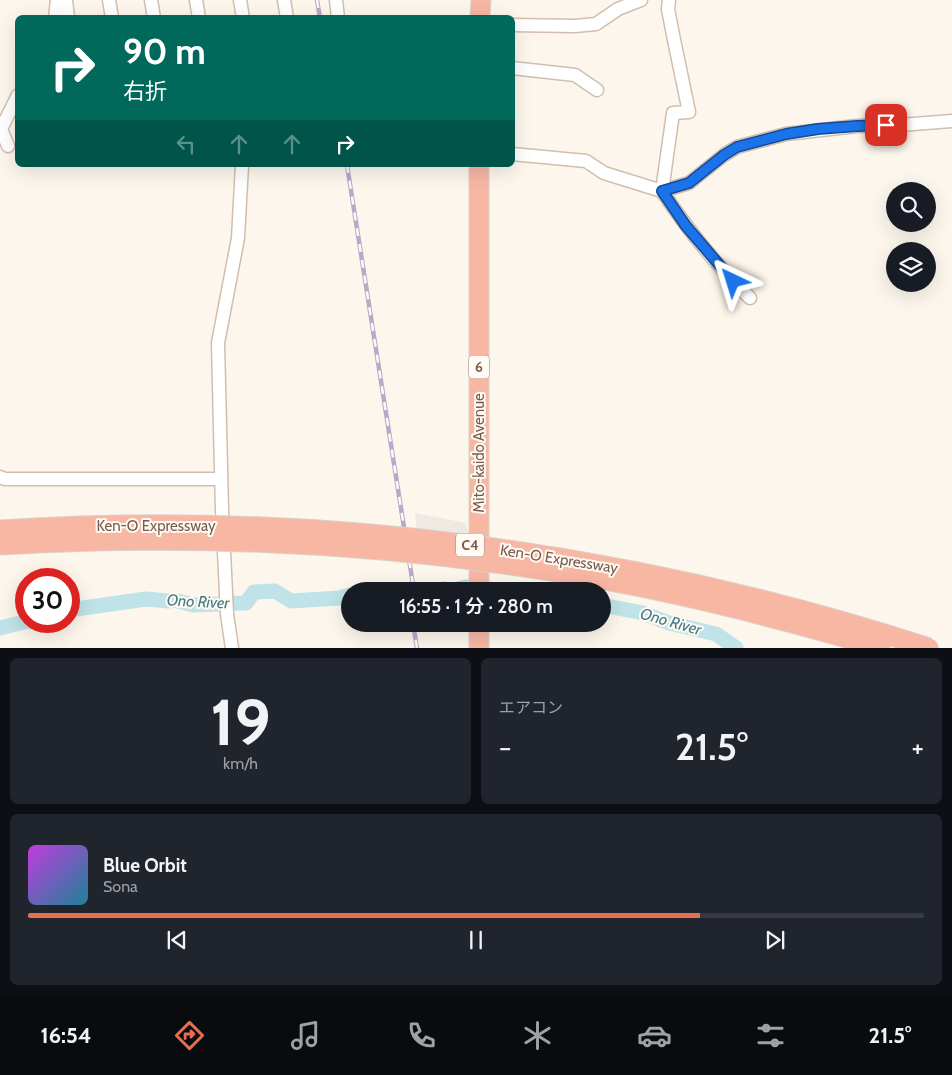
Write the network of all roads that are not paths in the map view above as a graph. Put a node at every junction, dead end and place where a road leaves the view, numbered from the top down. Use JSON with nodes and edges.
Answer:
{"nodes":[{"id":1,"x":57,"y":0,"type":"edge"},
{"id":2,"x":66,"y":0,"type":"edge"},
{"id":3,"x":109,"y":0,"type":"edge"},
{"id":4,"x":151,"y":0,"type":"edge"},
{"id":5,"x":196,"y":0,"type":"edge"},
{"id":6,"x":240,"y":0,"type":"edge"},
{"id":7,"x":284,"y":0,"type":"edge"},
{"id":8,"x":336,"y":0,"type":"edge"},
{"id":9,"x":481,"y":0,"type":"edge"},
{"id":10,"x":641,"y":0,"type":"edge"},
{"id":11,"x":668,"y":0,"type":"edge"},
{"id":12,"x":55,"y":15,"type":"edge"},
{"id":13,"x":68,"y":15,"type":"edge"},
{"id":14,"x":112,"y":15,"type":"edge"},
{"id":15,"x":154,"y":15,"type":"edge"},
{"id":16,"x":198,"y":15,"type":"edge"},
{"id":17,"x":242,"y":15,"type":"edge"},
{"id":18,"x":286,"y":15,"type":"edge"},
{"id":19,"x":338,"y":15,"type":"edge"},
{"id":20,"x":480,"y":15,"type":"edge"},
{"id":21,"x":515,"y":25,"type":"edge"},
{"id":22,"x":515,"y":68,"type":"edge"},
{"id":23,"x":597,"y":90,"type":"dead end"},
{"id":24,"x":15,"y":101,"type":"edge"},
{"id":25,"x":952,"y":120,"type":"edge"},
{"id":26,"x":8,"y":146,"type":"edge"},
{"id":27,"x":515,"y":154,"type":"edge"},
{"id":28,"x":242,"y":167,"type":"edge"},
{"id":29,"x":479,"y":167,"type":"edge"},
{"id":30,"x":662,"y":191,"type":"junction"},
{"id":31,"x":750,"y":298,"type":"dead end"},
{"id":32,"x":0,"y":477,"type":"edge"},
{"id":33,"x":221,"y":479,"type":"junction"},
{"id":34,"x":0,"y":530,"type":"edge"},
{"id":35,"x":0,"y":545,"type":"edge"},
{"id":36,"x":479,"y":582,"type":"edge"},
{"id":37,"x":479,"y":632,"type":"edge"},
{"id":38,"x":232,"y":648,"type":"edge"},
{"id":39,"x":479,"y":648,"type":"edge"},
{"id":40,"x":880,"y":648,"type":"edge"},
{"id":41,"x":929,"y":648,"type":"edge"}],
"edges":[{"from":1,"to":12,"type":"street"},
{"from":2,"to":13,"type":"street"},
{"from":3,"to":14,"type":"street"},
{"from":4,"to":15,"type":"street"},
{"from":5,"to":16,"type":"street"},
{"from":6,"to":17,"type":"street"},
{"from":7,"to":18,"type":"street"},
{"from":8,"to":19,"type":"street"},
{"from":9,"to":20,"type":"highway"},
{"from":10,"to":21,"type":"street"},
{"from":11,"to":30,"type":"street"},
{"from":22,"to":23,"type":"street"},
{"from":24,"to":26,"type":"street"},
{"from":25,"to":30,"type":"street"},
{"from":27,"to":30,"type":"street"},
{"from":28,"to":33,"type":"street"},
{"from":29,"to":36,"type":"highway","name":"Mito-kaido Avenue","number":"6"},
{"from":30,"to":31,"type":"street"},
{"from":32,"to":33,"type":"street"},
{"from":33,"to":38,"type":"street"},
{"from":34,"to":41,"type":"highway","name":"Ken-O Expressway","number":"C4","bridge":true},
{"from":35,"to":40,"type":"highway","name":"Ken-O Expressway","number":"C4","bridge":true},
{"from":37,"to":39,"type":"highway"}]}
